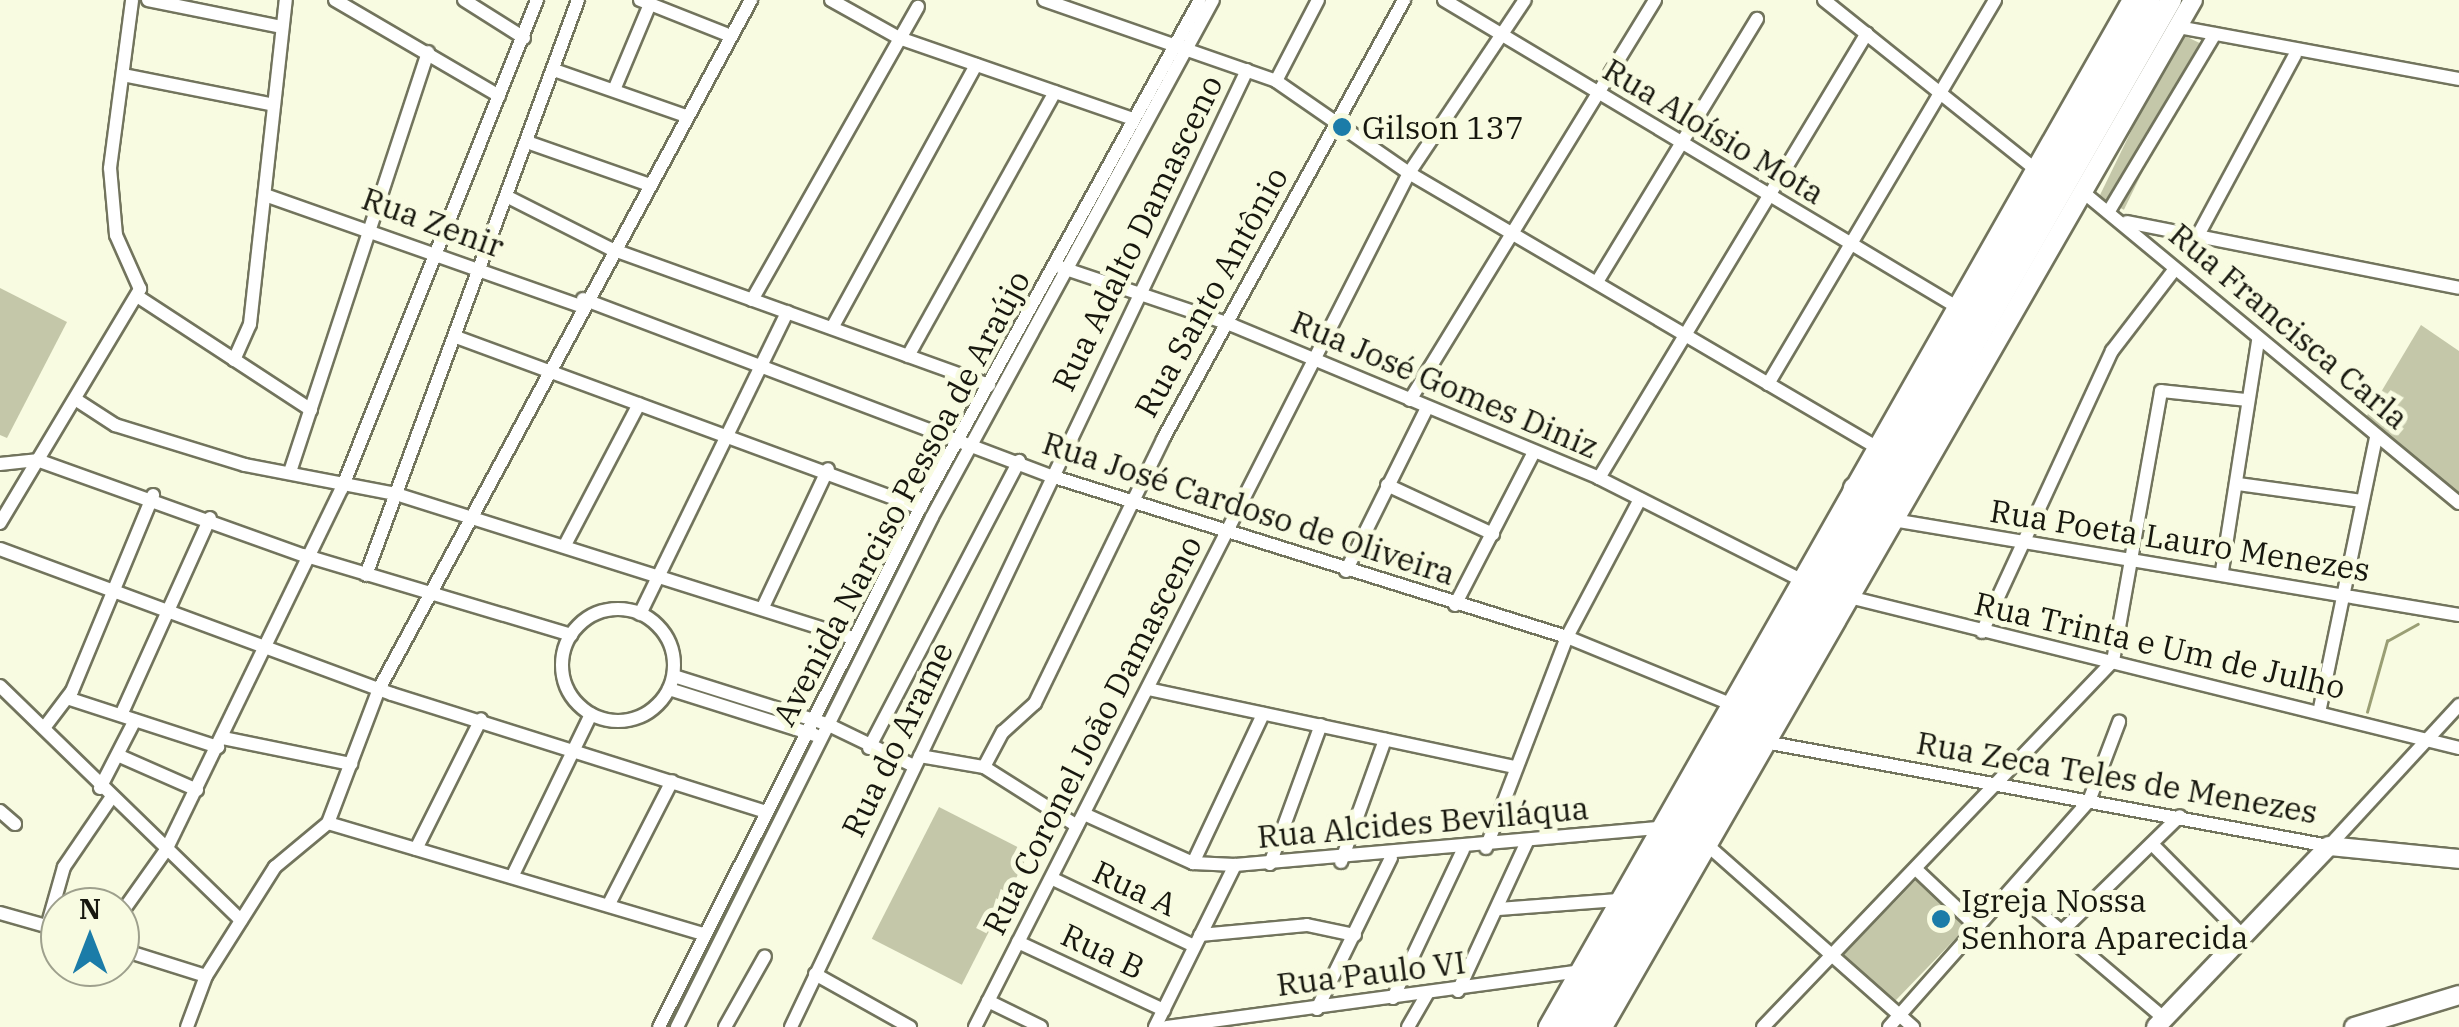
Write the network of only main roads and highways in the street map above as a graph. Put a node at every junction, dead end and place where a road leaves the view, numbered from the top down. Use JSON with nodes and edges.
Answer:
{"nodes":[{"id":1,"x":2132,"y":0,"type":"edge"},
{"id":2,"x":2150,"y":0,"type":"edge"},
{"id":3,"x":2171,"y":0,"type":"edge"},
{"id":4,"x":2193,"y":0,"type":"edge"},
{"id":5,"x":1916,"y":452,"type":"junction"},
{"id":6,"x":1854,"y":488,"type":"junction"},
{"id":7,"x":1897,"y":513,"type":"junction"},
{"id":8,"x":1841,"y":547,"type":"junction"},
{"id":9,"x":2459,"y":858,"type":"edge"},
{"id":10,"x":1589,"y":972,"type":"junction"},
{"id":11,"x":2459,"y":995,"type":"edge"},
{"id":12,"x":2160,"y":1023,"type":"edge"},
{"id":13,"x":1548,"y":1027,"type":"edge"},
{"id":14,"x":1566,"y":1027,"type":"edge"},
{"id":15,"x":1584,"y":1027,"type":"edge"},
{"id":16,"x":1604,"y":1027,"type":"edge"},
{"id":17,"x":2354,"y":1027,"type":"edge"}],
"edges":[{"from":1,"to":6,"type":"main road"},
{"from":2,"to":8,"type":"highway"},
{"from":3,"to":5,"type":"highway"},
{"from":4,"to":7,"type":"main road"},
{"from":5,"to":7,"type":"highway"},
{"from":5,"to":15,"type":"highway"},
{"from":6,"to":8,"type":"highway"},
{"from":6,"to":10,"type":"main road"},
{"from":7,"to":16,"type":"main road"},
{"from":8,"to":10,"type":"highway"},
{"from":9,"to":12,"type":"main road","name":"Rua Zeca Teles de Menezes"},
{"from":10,"to":13,"type":"main road"},
{"from":10,"to":14,"type":"highway"},
{"from":11,"to":17,"type":"main road"}]}
